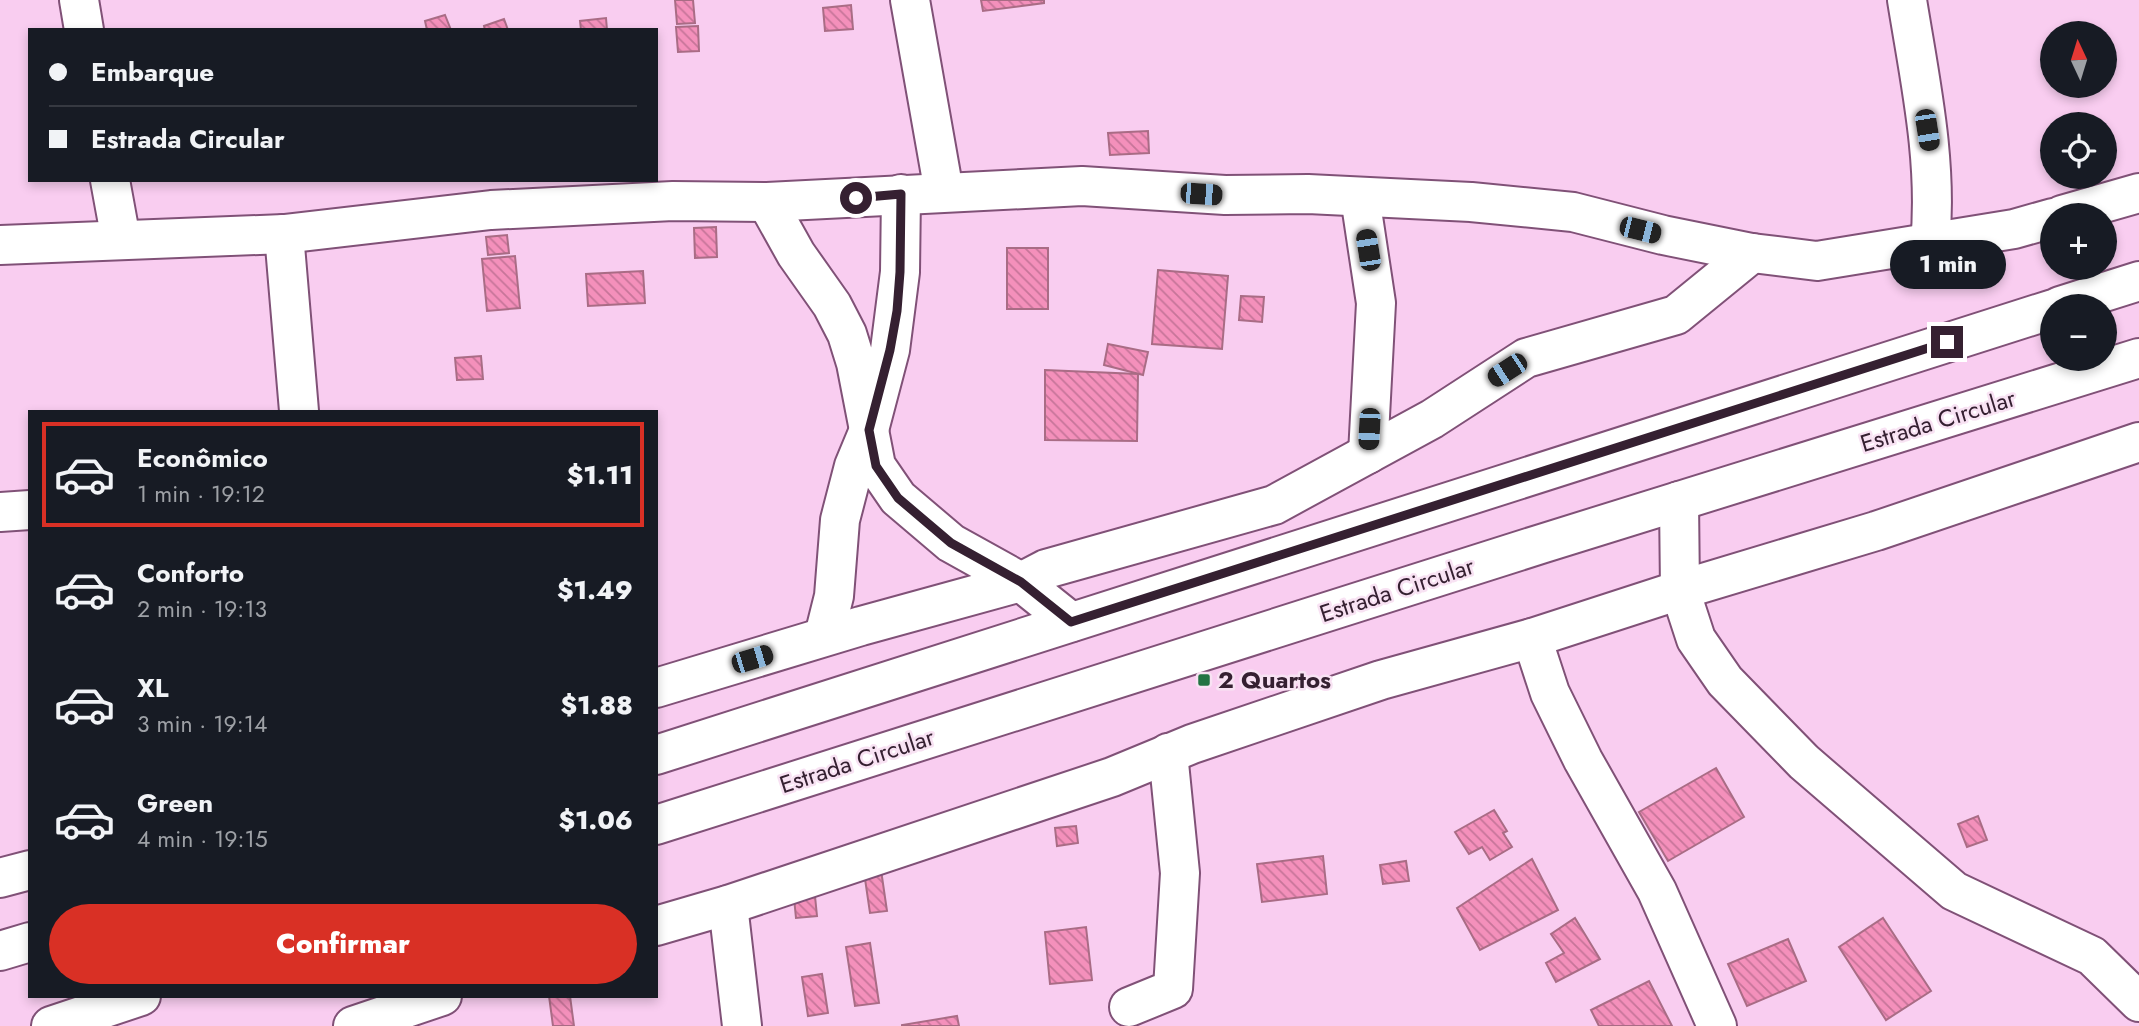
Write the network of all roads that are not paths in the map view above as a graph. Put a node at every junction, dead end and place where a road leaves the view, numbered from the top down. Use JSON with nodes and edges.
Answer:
{"nodes":[{"id":1,"x":79,"y":0,"type":"edge"},
{"id":2,"x":910,"y":0,"type":"edge"},
{"id":3,"x":1907,"y":0,"type":"edge"},
{"id":4,"x":84,"y":28,"type":"edge"},
{"id":5,"x":110,"y":182,"type":"edge"},
{"id":6,"x":944,"y":192,"type":"junction"},
{"id":7,"x":2139,"y":193,"type":"edge"},
{"id":8,"x":901,"y":194,"type":"junction"},
{"id":9,"x":1360,"y":197,"type":"junction"},
{"id":10,"x":767,"y":202,"type":"junction"},
{"id":11,"x":2104,"y":203,"type":"edge"},
{"id":12,"x":2040,"y":222,"type":"edge"},
{"id":13,"x":284,"y":234,"type":"junction"},
{"id":14,"x":121,"y":240,"type":"junction"},
{"id":15,"x":1930,"y":244,"type":"junction"},
{"id":16,"x":0,"y":245,"type":"edge"},
{"id":17,"x":1752,"y":253,"type":"junction"},
{"id":18,"x":2139,"y":281,"type":"edge"},
{"id":19,"x":2098,"y":294,"type":"edge"},
{"id":20,"x":2040,"y":313,"type":"edge"},
{"id":21,"x":2139,"y":358,"type":"edge"},
{"id":22,"x":299,"y":410,"type":"edge"},
{"id":23,"x":869,"y":430,"type":"junction"},
{"id":24,"x":2139,"y":442,"type":"edge"},
{"id":25,"x":1368,"y":454,"type":"junction"},
{"id":26,"x":1679,"y":501,"type":"junction"},
{"id":27,"x":28,"y":510,"type":"edge"},
{"id":28,"x":0,"y":512,"type":"edge"},
{"id":29,"x":1021,"y":582,"type":"junction"},
{"id":30,"x":1680,"y":590,"type":"junction"},
{"id":31,"x":1071,"y":622,"type":"junction"},
{"id":32,"x":824,"y":636,"type":"junction"},
{"id":33,"x":1532,"y":638,"type":"junction"},
{"id":34,"x":658,"y":687,"type":"edge"},
{"id":35,"x":1168,"y":753,"type":"junction"},
{"id":36,"x":658,"y":754,"type":"edge"},
{"id":37,"x":658,"y":824,"type":"edge"},
{"id":38,"x":28,"y":871,"type":"edge"},
{"id":39,"x":0,"y":878,"type":"edge"},
{"id":40,"x":727,"y":905,"type":"junction"},
{"id":41,"x":658,"y":925,"type":"edge"},
{"id":42,"x":28,"y":943,"type":"edge"},
{"id":43,"x":0,"y":951,"type":"edge"},
{"id":44,"x":135,"y":998,"type":"edge"},
{"id":45,"x":436,"y":998,"type":"edge"},
{"id":46,"x":2139,"y":1002,"type":"edge"},
{"id":47,"x":1129,"y":1007,"type":"dead end"},
{"id":48,"x":58,"y":1025,"type":"edge"},
{"id":49,"x":353,"y":1026,"type":"edge"},
{"id":50,"x":742,"y":1026,"type":"edge"},
{"id":51,"x":1717,"y":1026,"type":"edge"}],
"edges":[{"from":1,"to":4,"type":"street"},
{"from":2,"to":6,"type":"street"},
{"from":3,"to":15,"type":"street"},
{"from":5,"to":14,"type":"street"},
{"from":6,"to":8,"type":"street"},
{"from":6,"to":9,"type":"street"},
{"from":7,"to":11,"type":"street"},
{"from":8,"to":10,"type":"street"},
{"from":8,"to":23,"type":"street"},
{"from":9,"to":17,"type":"street"},
{"from":9,"to":25,"type":"street"},
{"from":10,"to":13,"type":"street"},
{"from":10,"to":23,"type":"street"},
{"from":12,"to":15,"type":"street"},
{"from":13,"to":14,"type":"street"},
{"from":13,"to":22,"type":"street"},
{"from":14,"to":16,"type":"street"},
{"from":15,"to":17,"type":"street"},
{"from":17,"to":25,"type":"street"},
{"from":18,"to":19,"type":"street"},
{"from":20,"to":31,"type":"street"},
{"from":21,"to":26,"type":"street","name":"Estrada Circular"},
{"from":23,"to":29,"type":"street"},
{"from":23,"to":32,"type":"street"},
{"from":24,"to":30,"type":"street"},
{"from":25,"to":29,"type":"street"},
{"from":26,"to":30,"type":"street"},
{"from":26,"to":37,"type":"street","name":"Estrada Circular"},
{"from":27,"to":28,"type":"street"},
{"from":29,"to":31,"type":"street"},
{"from":29,"to":32,"type":"street"},
{"from":30,"to":33,"type":"street"},
{"from":30,"to":46,"type":"street"},
{"from":31,"to":36,"type":"street"},
{"from":32,"to":34,"type":"street"},
{"from":33,"to":35,"type":"street"},
{"from":33,"to":51,"type":"street"},
{"from":35,"to":40,"type":"street"},
{"from":35,"to":47,"type":"street"},
{"from":38,"to":39,"type":"street"},
{"from":40,"to":41,"type":"street"},
{"from":40,"to":50,"type":"street"},
{"from":42,"to":43,"type":"street"},
{"from":44,"to":48,"type":"street"},
{"from":45,"to":49,"type":"street"}]}
